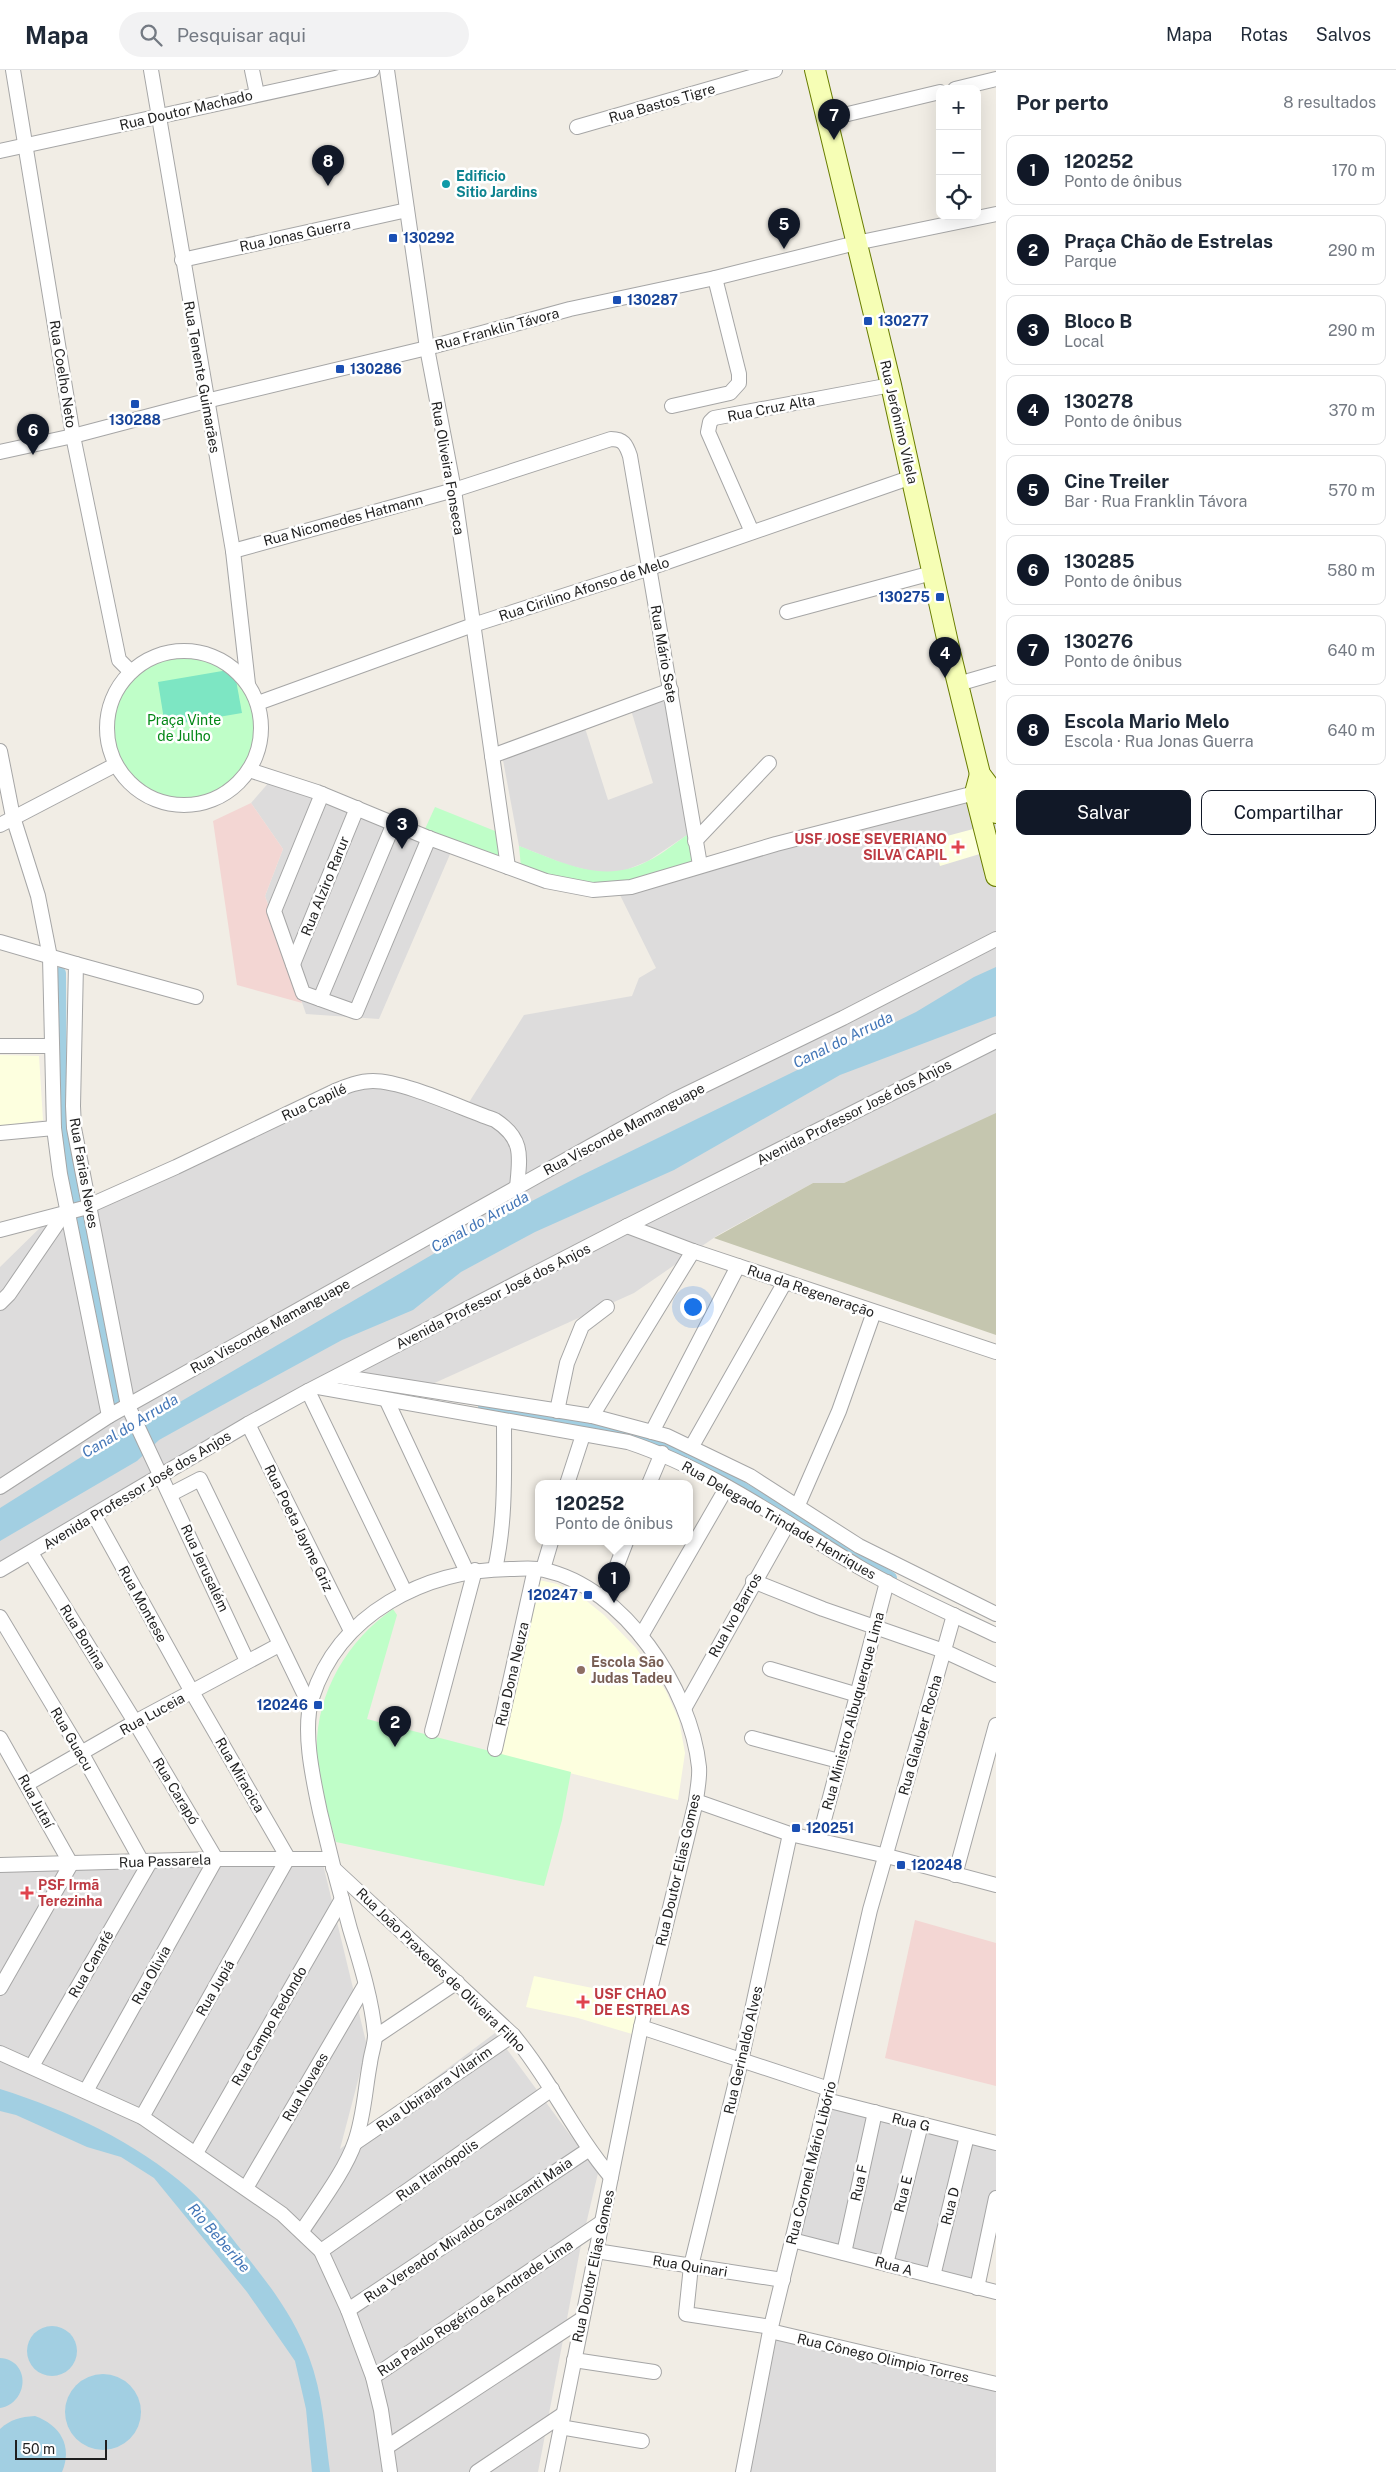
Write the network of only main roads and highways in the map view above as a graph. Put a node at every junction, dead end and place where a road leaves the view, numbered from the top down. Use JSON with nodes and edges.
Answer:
{"nodes":[{"id":1,"x":816,"y":70,"type":"edge"},
{"id":2,"x":978,"y":784,"type":"junction"},
{"id":3,"x":996,"y":813,"type":"edge"},
{"id":4,"x":996,"y":876,"type":"edge"}],
"edges":[{"from":1,"to":2,"type":"main road","name":"Rua Jerônimo Vilela"},
{"from":2,"to":3,"type":"main road","name":"Rua Jerônimo Vilela"},
{"from":2,"to":4,"type":"main road","name":"Rua Jerônimo Vilela"}]}
